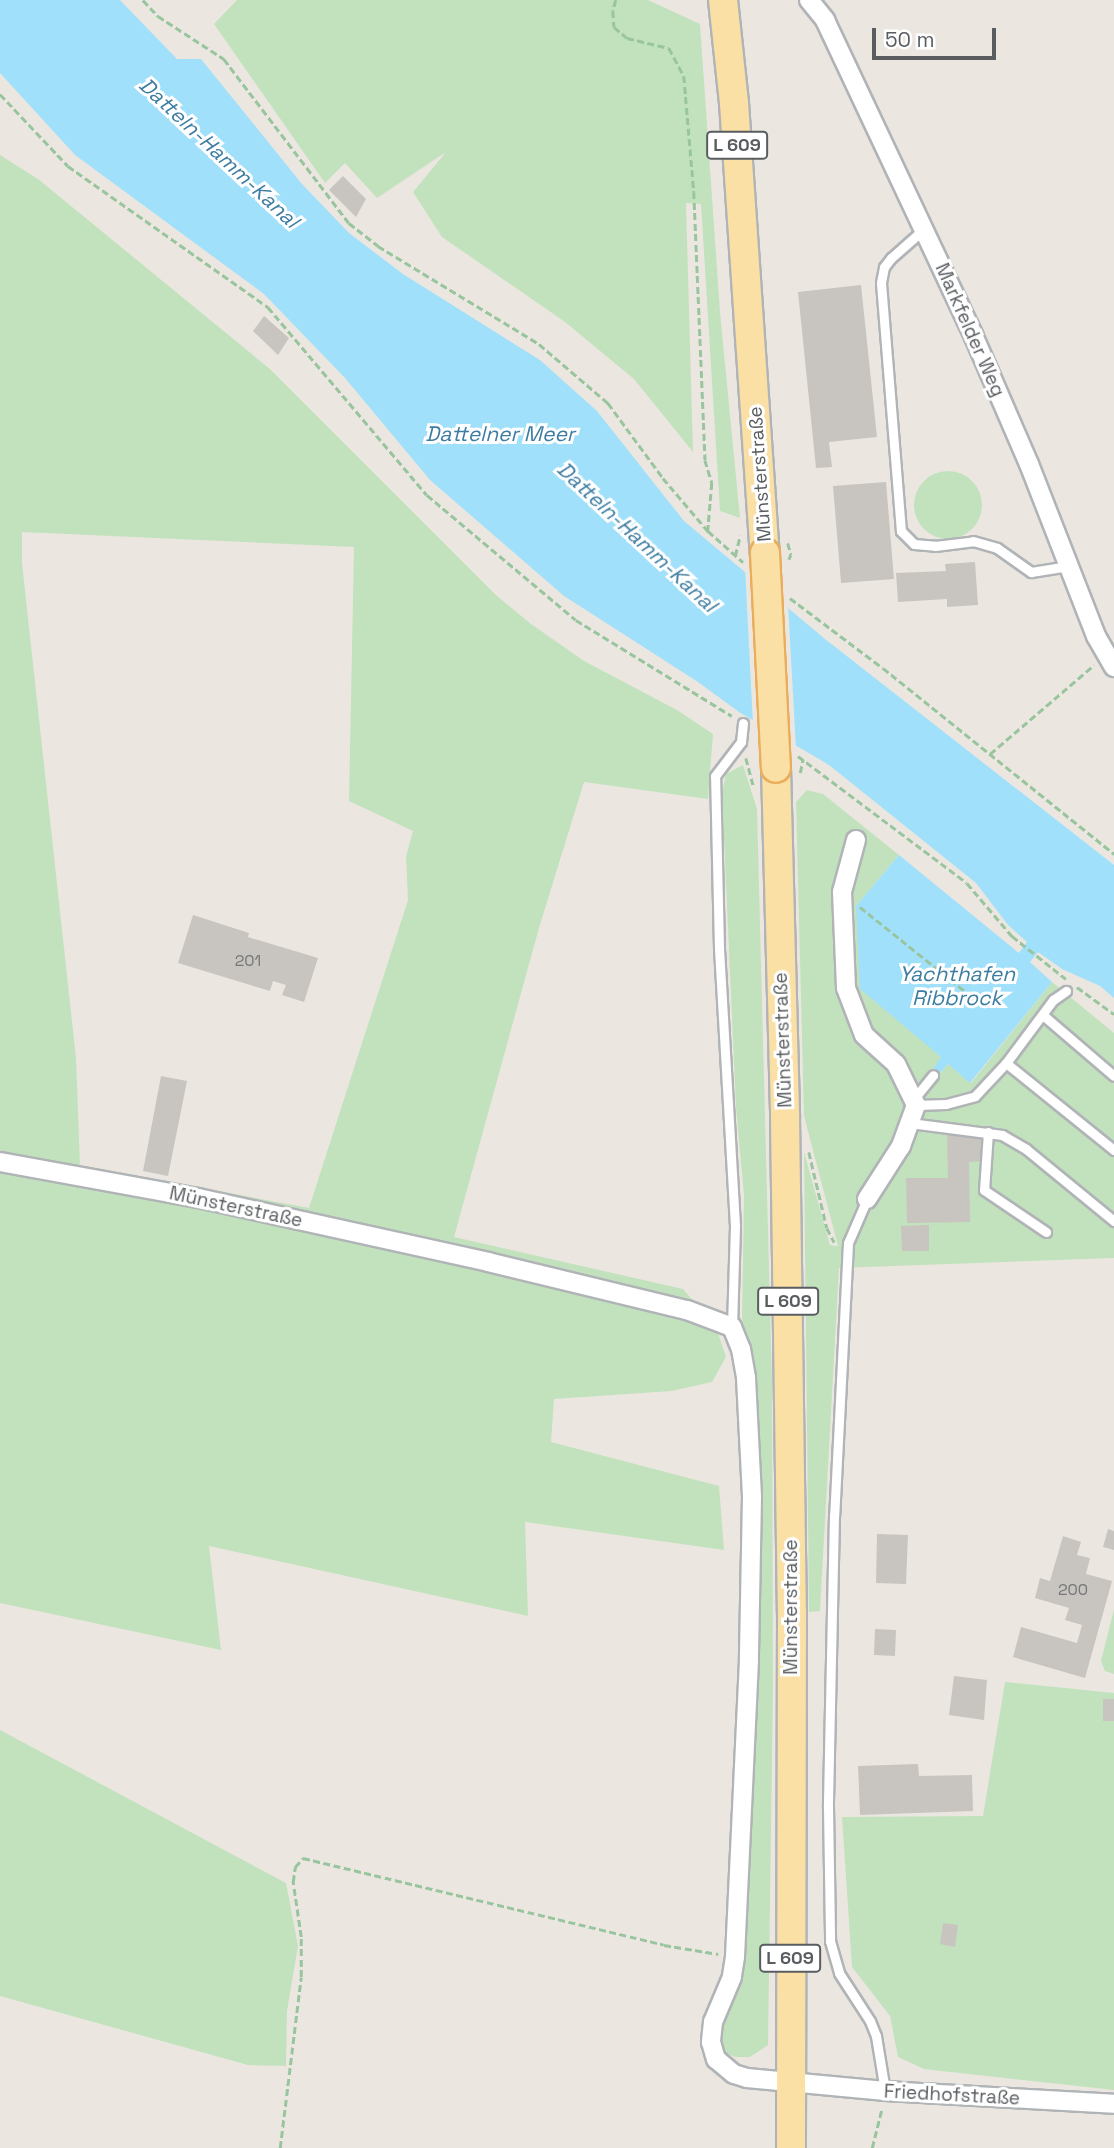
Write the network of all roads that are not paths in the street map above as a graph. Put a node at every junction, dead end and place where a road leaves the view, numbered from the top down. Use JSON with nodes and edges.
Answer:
{"nodes":[{"id":1,"x":723,"y":0,"type":"edge"},
{"id":2,"x":809,"y":0,"type":"edge"},
{"id":3,"x":924,"y":229,"type":"junction"},
{"id":4,"x":1069,"y":566,"type":"junction"},
{"id":5,"x":1110,"y":661,"type":"edge"},
{"id":6,"x":743,"y":723,"type":"road end"},
{"id":7,"x":856,"y":840,"type":"dead end"},
{"id":8,"x":1066,"y":991,"type":"dead end"},
{"id":9,"x":1044,"y":1016,"type":"junction"},
{"id":10,"x":1006,"y":1063,"type":"junction"},
{"id":11,"x":933,"y":1075,"type":"dead end"},
{"id":12,"x":1114,"y":1076,"type":"edge"},
{"id":13,"x":915,"y":1102,"type":"junction"},
{"id":14,"x":910,"y":1122,"type":"junction"},
{"id":15,"x":988,"y":1132,"type":"junction"},
{"id":16,"x":1114,"y":1150,"type":"edge"},
{"id":17,"x":0,"y":1162,"type":"edge"},
{"id":18,"x":867,"y":1199,"type":"joint"},
{"id":19,"x":1114,"y":1222,"type":"edge"},
{"id":20,"x":1046,"y":1232,"type":"dead end"},
{"id":21,"x":732,"y":1327,"type":"junction"},
{"id":22,"x":791,"y":2082,"type":"junction"},
{"id":23,"x":885,"y":2091,"type":"junction"},
{"id":24,"x":1114,"y":2104,"type":"edge"},
{"id":25,"x":791,"y":2148,"type":"edge"}],
"edges":[{"from":1,"to":22,"type":"main road","name":"Münsterstraße","number":"L 609","bridge":true},
{"from":2,"to":3,"type":"street","name":"Markfelder Weg"},
{"from":3,"to":4,"type":"street","name":"Markfelder Weg"},
{"from":3,"to":4,"type":"lane"},
{"from":4,"to":5,"type":"street","name":"Markfelder Weg"},
{"from":6,"to":21,"type":"lane"},
{"from":7,"to":13,"type":"street"},
{"from":8,"to":9,"type":"lane"},
{"from":9,"to":10,"type":"lane"},
{"from":9,"to":12,"type":"lane"},
{"from":10,"to":13,"type":"lane"},
{"from":10,"to":16,"type":"lane"},
{"from":11,"to":13,"type":"lane"},
{"from":13,"to":14,"type":"street"},
{"from":14,"to":15,"type":"lane"},
{"from":14,"to":18,"type":"street"},
{"from":15,"to":19,"type":"lane"},
{"from":15,"to":20,"type":"lane"},
{"from":17,"to":21,"type":"street","name":"Münsterstraße"},
{"from":18,"to":23,"type":"lane","name":"Münsterstraße"},
{"from":21,"to":22,"type":"street","name":"Münsterstraße"},
{"from":22,"to":23,"type":"street","name":"Friedhofstraße"},
{"from":22,"to":25,"type":"main road","name":"Münsterstraße","number":"L 609"},
{"from":23,"to":24,"type":"street","name":"Friedhofstraße"}]}
